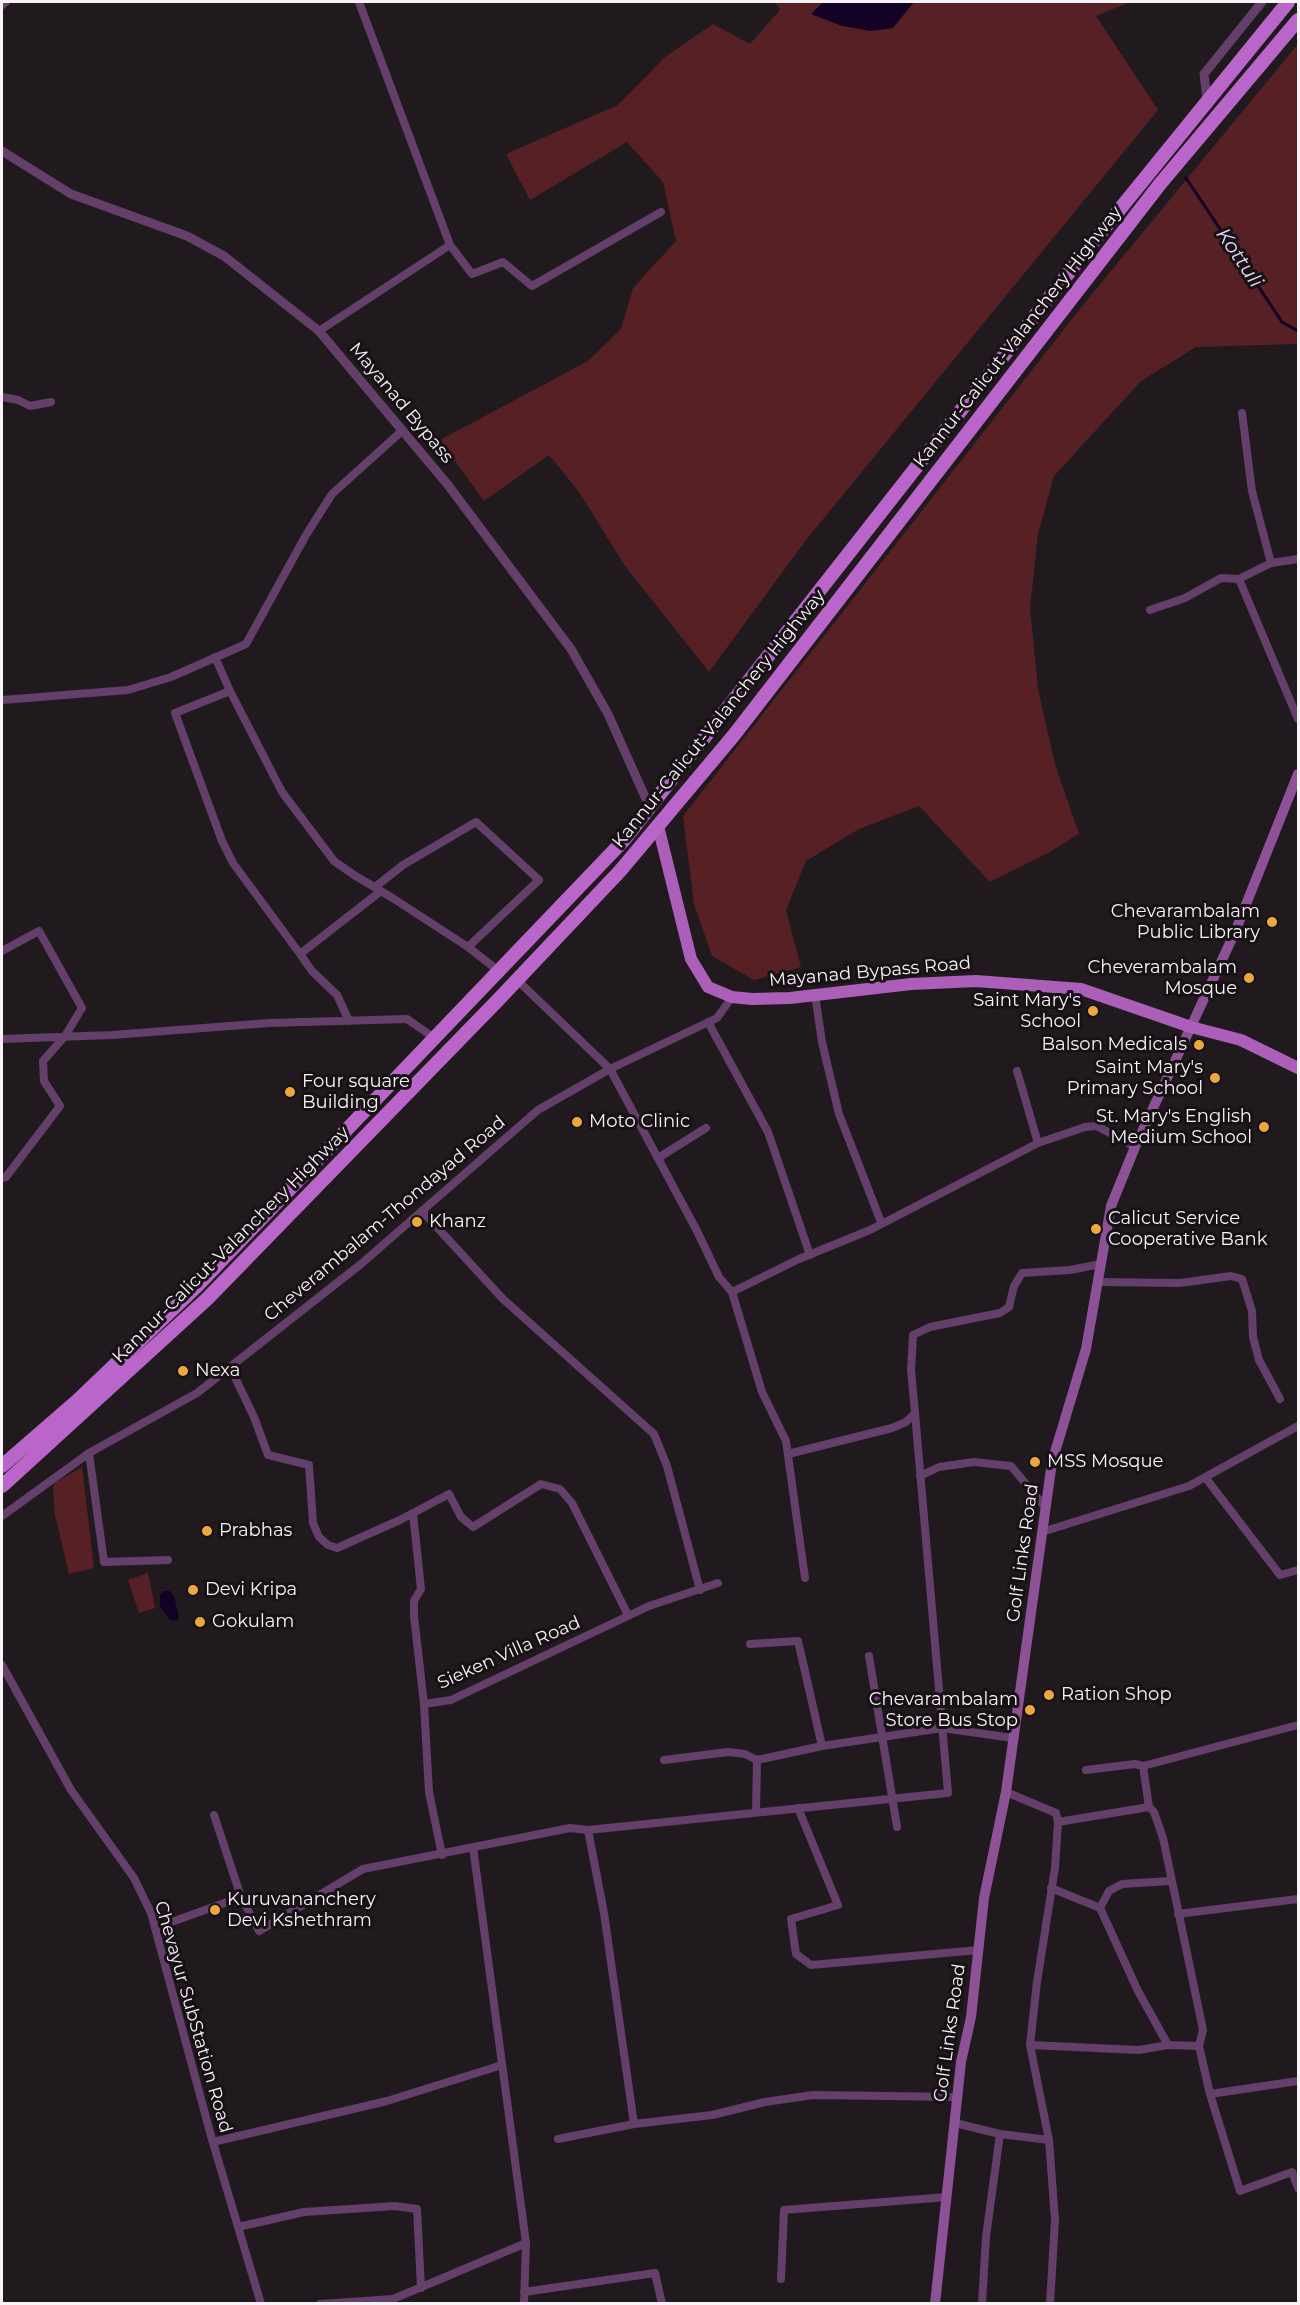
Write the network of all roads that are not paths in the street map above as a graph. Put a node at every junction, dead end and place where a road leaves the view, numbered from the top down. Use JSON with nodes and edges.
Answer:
{"nodes":[{"id":1,"x":6,"y":2,"type":"edge"},
{"id":2,"x":359,"y":2,"type":"edge"},
{"id":3,"x":1262,"y":2,"type":"edge"},
{"id":4,"x":1288,"y":2,"type":"edge"},
{"id":5,"x":2,"y":5,"type":"edge"},
{"id":6,"x":1299,"y":20,"type":"edge"},
{"id":7,"x":1207,"y":99,"type":"junction"},
{"id":8,"x":2,"y":151,"type":"edge"},
{"id":9,"x":661,"y":212,"type":"dead end"},
{"id":10,"x":450,"y":244,"type":"junction"},
{"id":11,"x":319,"y":331,"type":"junction"},
{"id":12,"x":2,"y":397,"type":"edge"},
{"id":13,"x":51,"y":402,"type":"dead end"},
{"id":14,"x":1242,"y":413,"type":"dead end"},
{"id":15,"x":403,"y":430,"type":"junction"},
{"id":16,"x":1299,"y":559,"type":"edge"},
{"id":17,"x":1271,"y":563,"type":"junction"},
{"id":18,"x":1239,"y":579,"type":"junction"},
{"id":19,"x":1150,"y":610,"type":"dead end"},
{"id":20,"x":214,"y":657,"type":"junction"},
{"id":21,"x":230,"y":691,"type":"junction"},
{"id":22,"x":2,"y":700,"type":"edge"},
{"id":23,"x":1299,"y":719,"type":"edge"},
{"id":24,"x":1299,"y":774,"type":"edge"},
{"id":25,"x":650,"y":808,"type":"junction"},
{"id":26,"x":658,"y":826,"type":"junction"},
{"id":27,"x":378,"y":889,"type":"junction"},
{"id":28,"x":468,"y":947,"type":"junction"},
{"id":29,"x":2,"y":951,"type":"edge"},
{"id":30,"x":300,"y":954,"type":"junction"},
{"id":31,"x":500,"y":972,"type":"junction"},
{"id":32,"x":517,"y":980,"type":"junction"},
{"id":33,"x":815,"y":995,"type":"junction"},
{"id":34,"x":732,"y":996,"type":"junction"},
{"id":35,"x":349,"y":1021,"type":"junction"},
{"id":36,"x":708,"y":1022,"type":"junction"},
{"id":37,"x":1191,"y":1027,"type":"junction"},
{"id":38,"x":65,"y":1036,"type":"junction"},
{"id":39,"x":2,"y":1039,"type":"edge"},
{"id":40,"x":436,"y":1039,"type":"junction"},
{"id":41,"x":1299,"y":1068,"type":"edge"},
{"id":42,"x":610,"y":1069,"type":"junction"},
{"id":43,"x":1017,"y":1071,"type":"dead end"},
{"id":44,"x":706,"y":1128,"type":"dead end"},
{"id":45,"x":1038,"y":1143,"type":"junction"},
{"id":46,"x":1135,"y":1147,"type":"junction"},
{"id":47,"x":658,"y":1158,"type":"junction"},
{"id":48,"x":2,"y":1178,"type":"edge"},
{"id":49,"x":422,"y":1211,"type":"junction"},
{"id":50,"x":881,"y":1222,"type":"junction"},
{"id":51,"x":810,"y":1255,"type":"junction"},
{"id":52,"x":1101,"y":1264,"type":"junction"},
{"id":53,"x":1098,"y":1282,"type":"junction"},
{"id":54,"x":732,"y":1292,"type":"junction"},
{"id":55,"x":230,"y":1367,"type":"junction"},
{"id":56,"x":1280,"y":1399,"type":"dead end"},
{"id":57,"x":915,"y":1413,"type":"junction"},
{"id":58,"x":1299,"y":1426,"type":"edge"},
{"id":59,"x":89,"y":1453,"type":"junction"},
{"id":60,"x":788,"y":1454,"type":"junction"},
{"id":61,"x":2,"y":1466,"type":"edge"},
{"id":62,"x":920,"y":1476,"type":"junction"},
{"id":63,"x":1205,"y":1477,"type":"junction"},
{"id":64,"x":2,"y":1486,"type":"edge"},
{"id":65,"x":1046,"y":1508,"type":"junction"},
{"id":66,"x":413,"y":1513,"type":"junction"},
{"id":67,"x":2,"y":1516,"type":"edge"},
{"id":68,"x":1042,"y":1532,"type":"junction"},
{"id":69,"x":168,"y":1560,"type":"dead end"},
{"id":70,"x":1299,"y":1570,"type":"edge"},
{"id":71,"x":805,"y":1578,"type":"dead end"},
{"id":72,"x":718,"y":1583,"type":"dead end"},
{"id":73,"x":700,"y":1590,"type":"junction"},
{"id":74,"x":628,"y":1616,"type":"junction"},
{"id":75,"x":750,"y":1644,"type":"dead end"},
{"id":76,"x":869,"y":1656,"type":"dead end"},
{"id":77,"x":2,"y":1665,"type":"edge"},
{"id":78,"x":424,"y":1704,"type":"junction"},
{"id":79,"x":1299,"y":1725,"type":"edge"},
{"id":80,"x":942,"y":1728,"type":"junction"},
{"id":81,"x":883,"y":1737,"type":"junction"},
{"id":82,"x":1013,"y":1738,"type":"junction"},
{"id":83,"x":822,"y":1746,"type":"junction"},
{"id":84,"x":664,"y":1760,"type":"dead end"},
{"id":85,"x":757,"y":1760,"type":"junction"},
{"id":86,"x":1143,"y":1766,"type":"junction"},
{"id":87,"x":1086,"y":1770,"type":"dead end"},
{"id":88,"x":1006,"y":1792,"type":"junction"},
{"id":89,"x":891,"y":1799,"type":"junction"},
{"id":90,"x":1149,"y":1807,"type":"junction"},
{"id":91,"x":798,"y":1808,"type":"junction"},
{"id":92,"x":756,"y":1812,"type":"junction"},
{"id":93,"x":214,"y":1815,"type":"dead end"},
{"id":94,"x":1058,"y":1822,"type":"junction"},
{"id":95,"x":897,"y":1827,"type":"dead end"},
{"id":96,"x":588,"y":1830,"type":"junction"},
{"id":97,"x":472,"y":1847,"type":"junction"},
{"id":98,"x":442,"y":1855,"type":"junction"},
{"id":99,"x":1170,"y":1881,"type":"junction"},
{"id":100,"x":1051,"y":1888,"type":"junction"},
{"id":101,"x":241,"y":1897,"type":"junction"},
{"id":102,"x":1299,"y":1899,"type":"edge"},
{"id":103,"x":1100,"y":1908,"type":"junction"},
{"id":104,"x":1178,"y":1914,"type":"junction"},
{"id":105,"x":155,"y":1928,"type":"junction"},
{"id":106,"x":978,"y":1950,"type":"junction"},
{"id":107,"x":1030,"y":2045,"type":"junction"},
{"id":108,"x":1168,"y":2045,"type":"junction"},
{"id":109,"x":1199,"y":2046,"type":"junction"},
{"id":110,"x":502,"y":2065,"type":"junction"},
{"id":111,"x":1299,"y":2081,"type":"edge"},
{"id":112,"x":1210,"y":2094,"type":"junction"},
{"id":113,"x":957,"y":2097,"type":"junction"},
{"id":114,"x":954,"y":2123,"type":"junction"},
{"id":115,"x":634,"y":2124,"type":"junction"},
{"id":116,"x":1000,"y":2134,"type":"junction"},
{"id":117,"x":558,"y":2139,"type":"dead end"},
{"id":118,"x":1048,"y":2140,"type":"junction"},
{"id":119,"x":213,"y":2142,"type":"junction"},
{"id":120,"x":1299,"y":2188,"type":"edge"},
{"id":121,"x":947,"y":2197,"type":"junction"},
{"id":122,"x":238,"y":2227,"type":"junction"},
{"id":123,"x":526,"y":2243,"type":"junction"},
{"id":124,"x":781,"y":2279,"type":"dead end"},
{"id":125,"x":421,"y":2288,"type":"junction"},
{"id":126,"x":524,"y":2292,"type":"junction"},
{"id":127,"x":261,"y":2304,"type":"edge"},
{"id":128,"x":320,"y":2304,"type":"edge"},
{"id":129,"x":524,"y":2304,"type":"edge"},
{"id":130,"x":662,"y":2304,"type":"edge"},
{"id":131,"x":935,"y":2304,"type":"edge"},
{"id":132,"x":982,"y":2304,"type":"edge"},
{"id":133,"x":1050,"y":2304,"type":"edge"}],
"edges":[{"from":1,"to":5,"type":"street"},
{"from":2,"to":10,"type":"street"},
{"from":3,"to":7,"type":"street"},
{"from":4,"to":7,"type":"highway","name":"Kannur-Calicut-Valanchery Highway"},
{"from":6,"to":26,"type":"highway","name":"Kannur-Calicut-Valanchery Highway"},
{"from":7,"to":25,"type":"highway","name":"Kannur-Calicut-Valanchery Highway"},
{"from":8,"to":11,"type":"street","name":"Mayanad Bypass"},
{"from":9,"to":10,"type":"street"},
{"from":10,"to":11,"type":"street"},
{"from":11,"to":15,"type":"street","name":"Mayanad Bypass"},
{"from":12,"to":13,"type":"street"},
{"from":14,"to":17,"type":"street"},
{"from":15,"to":20,"type":"street"},
{"from":15,"to":25,"type":"street","name":"Mayanad Bypass"},
{"from":16,"to":17,"type":"street"},
{"from":17,"to":18,"type":"street"},
{"from":18,"to":19,"type":"street"},
{"from":18,"to":23,"type":"street"},
{"from":20,"to":21,"type":"street"},
{"from":20,"to":22,"type":"street"},
{"from":21,"to":27,"type":"street"},
{"from":21,"to":30,"type":"street"},
{"from":24,"to":37,"type":"main road","name":"Golf Links Road"},
{"from":25,"to":31,"type":"highway","name":"Kannur-Calicut-Valanchery Highway"},
{"from":26,"to":32,"type":"highway","name":"Kannur-Calicut-Valanchery Highway"},
{"from":26,"to":34,"type":"main road","name":"Mayanad Bypass Road"},
{"from":27,"to":28,"type":"street"},
{"from":27,"to":28,"type":"street"},
{"from":27,"to":30,"type":"street"},
{"from":28,"to":31,"type":"street"},
{"from":29,"to":38,"type":"street"},
{"from":30,"to":35,"type":"street"},
{"from":31,"to":40,"type":"highway","name":"Kannur-Calicut-Valanchery Highway"},
{"from":32,"to":42,"type":"street"},
{"from":32,"to":64,"type":"highway","name":"Kannur-Calicut-Valanchery Highway"},
{"from":33,"to":34,"type":"main road","name":"Mayanad Bypass Road"},
{"from":33,"to":37,"type":"main road","name":"Mayanad Bypass Road"},
{"from":33,"to":50,"type":"street"},
{"from":34,"to":36,"type":"street","name":"Cheverambalam-Thondayad Road"},
{"from":35,"to":38,"type":"street"},
{"from":35,"to":40,"type":"street"},
{"from":36,"to":42,"type":"street","name":"Cheverambalam-Thondayad Road"},
{"from":36,"to":51,"type":"street"},
{"from":37,"to":41,"type":"main road","name":"Mayanad Bypass Road"},
{"from":37,"to":46,"type":"main road","name":"Golf Links Road"},
{"from":38,"to":39,"type":"street"},
{"from":38,"to":48,"type":"street"},
{"from":40,"to":61,"type":"highway","name":"Kannur-Calicut-Valanchery Highway"},
{"from":42,"to":47,"type":"street"},
{"from":42,"to":49,"type":"street","name":"Cheverambalam-Thondayad Road"},
{"from":43,"to":45,"type":"street"},
{"from":44,"to":47,"type":"street"},
{"from":45,"to":46,"type":"street"},
{"from":45,"to":50,"type":"street"},
{"from":46,"to":52,"type":"main road","name":"Golf Links Road"},
{"from":47,"to":54,"type":"street"},
{"from":49,"to":55,"type":"street","name":"Cheverambalam-Thondayad Road"},
{"from":49,"to":73,"type":"street"},
{"from":50,"to":51,"type":"street"},
{"from":51,"to":54,"type":"street"},
{"from":52,"to":53,"type":"main road","name":"Golf Links Road"},
{"from":52,"to":57,"type":"street"},
{"from":53,"to":56,"type":"street"},
{"from":53,"to":65,"type":"main road","name":"Golf Links Road"},
{"from":54,"to":60,"type":"street"},
{"from":55,"to":59,"type":"street","name":"Cheverambalam-Thondayad Road"},
{"from":55,"to":66,"type":"street"},
{"from":57,"to":60,"type":"street"},
{"from":57,"to":62,"type":"street"},
{"from":58,"to":63,"type":"street"},
{"from":59,"to":67,"type":"street","name":"Cheverambalam-Thondayad Road"},
{"from":59,"to":69,"type":"street"},
{"from":60,"to":71,"type":"street"},
{"from":62,"to":65,"type":"street"},
{"from":62,"to":80,"type":"street"},
{"from":63,"to":68,"type":"street"},
{"from":63,"to":70,"type":"street"},
{"from":65,"to":68,"type":"main road","name":"Golf Links Road"},
{"from":66,"to":74,"type":"street"},
{"from":66,"to":78,"type":"street","name":"Sieken Villa Road"},
{"from":68,"to":82,"type":"main road","name":"Golf Links Road"},
{"from":72,"to":73,"type":"street","name":"Sieken Villa Road"},
{"from":73,"to":74,"type":"street","name":"Sieken Villa Road"},
{"from":74,"to":78,"type":"street","name":"Sieken Villa Road"},
{"from":75,"to":83,"type":"street"},
{"from":76,"to":81,"type":"street"},
{"from":77,"to":105,"type":"street","name":"Chevayur SubStation Road"},
{"from":78,"to":98,"type":"street"},
{"from":79,"to":86,"type":"street"},
{"from":80,"to":81,"type":"street"},
{"from":80,"to":82,"type":"street"},
{"from":80,"to":89,"type":"street"},
{"from":81,"to":83,"type":"street"},
{"from":81,"to":89,"type":"street"},
{"from":82,"to":88,"type":"main road","name":"Golf Links Road"},
{"from":83,"to":85,"type":"street"},
{"from":84,"to":85,"type":"street"},
{"from":85,"to":92,"type":"street"},
{"from":86,"to":87,"type":"street"},
{"from":86,"to":90,"type":"street"},
{"from":88,"to":94,"type":"street"},
{"from":88,"to":106,"type":"main road","name":"Golf Links Road"},
{"from":89,"to":91,"type":"street"},
{"from":89,"to":95,"type":"street"},
{"from":90,"to":94,"type":"street"},
{"from":90,"to":99,"type":"street"},
{"from":91,"to":92,"type":"street"},
{"from":91,"to":106,"type":"street"},
{"from":92,"to":96,"type":"street"},
{"from":93,"to":101,"type":"street"},
{"from":94,"to":100,"type":"street"},
{"from":96,"to":97,"type":"street"},
{"from":96,"to":115,"type":"street"},
{"from":97,"to":98,"type":"street"},
{"from":97,"to":110,"type":"street"},
{"from":98,"to":101,"type":"street"},
{"from":99,"to":103,"type":"street"},
{"from":99,"to":104,"type":"street"},
{"from":100,"to":103,"type":"street"},
{"from":100,"to":107,"type":"street"},
{"from":101,"to":105,"type":"street"},
{"from":102,"to":104,"type":"street"},
{"from":103,"to":108,"type":"street"},
{"from":104,"to":109,"type":"street"},
{"from":105,"to":119,"type":"street","name":"Chevayur SubStation Road"},
{"from":106,"to":113,"type":"main road","name":"Golf Links Road"},
{"from":107,"to":108,"type":"street"},
{"from":107,"to":118,"type":"street"},
{"from":108,"to":109,"type":"street"},
{"from":109,"to":112,"type":"street"},
{"from":110,"to":119,"type":"street"},
{"from":110,"to":123,"type":"street"},
{"from":111,"to":112,"type":"street"},
{"from":112,"to":120,"type":"street"},
{"from":113,"to":114,"type":"main road","name":"Golf Links Road"},
{"from":113,"to":115,"type":"street"},
{"from":114,"to":116,"type":"street"},
{"from":114,"to":121,"type":"main road","name":"Golf Links Road"},
{"from":115,"to":117,"type":"street"},
{"from":116,"to":118,"type":"street"},
{"from":116,"to":132,"type":"street"},
{"from":118,"to":133,"type":"street"},
{"from":119,"to":122,"type":"street","name":"Chevayur SubStation Road"},
{"from":121,"to":124,"type":"street"},
{"from":121,"to":131,"type":"main road","name":"Golf Links Road"},
{"from":122,"to":125,"type":"street"},
{"from":122,"to":127,"type":"street","name":"Chevayur SubStation Road"},
{"from":123,"to":125,"type":"street"},
{"from":123,"to":126,"type":"street"},
{"from":125,"to":128,"type":"street"},
{"from":126,"to":129,"type":"street"},
{"from":126,"to":130,"type":"street"}]}
